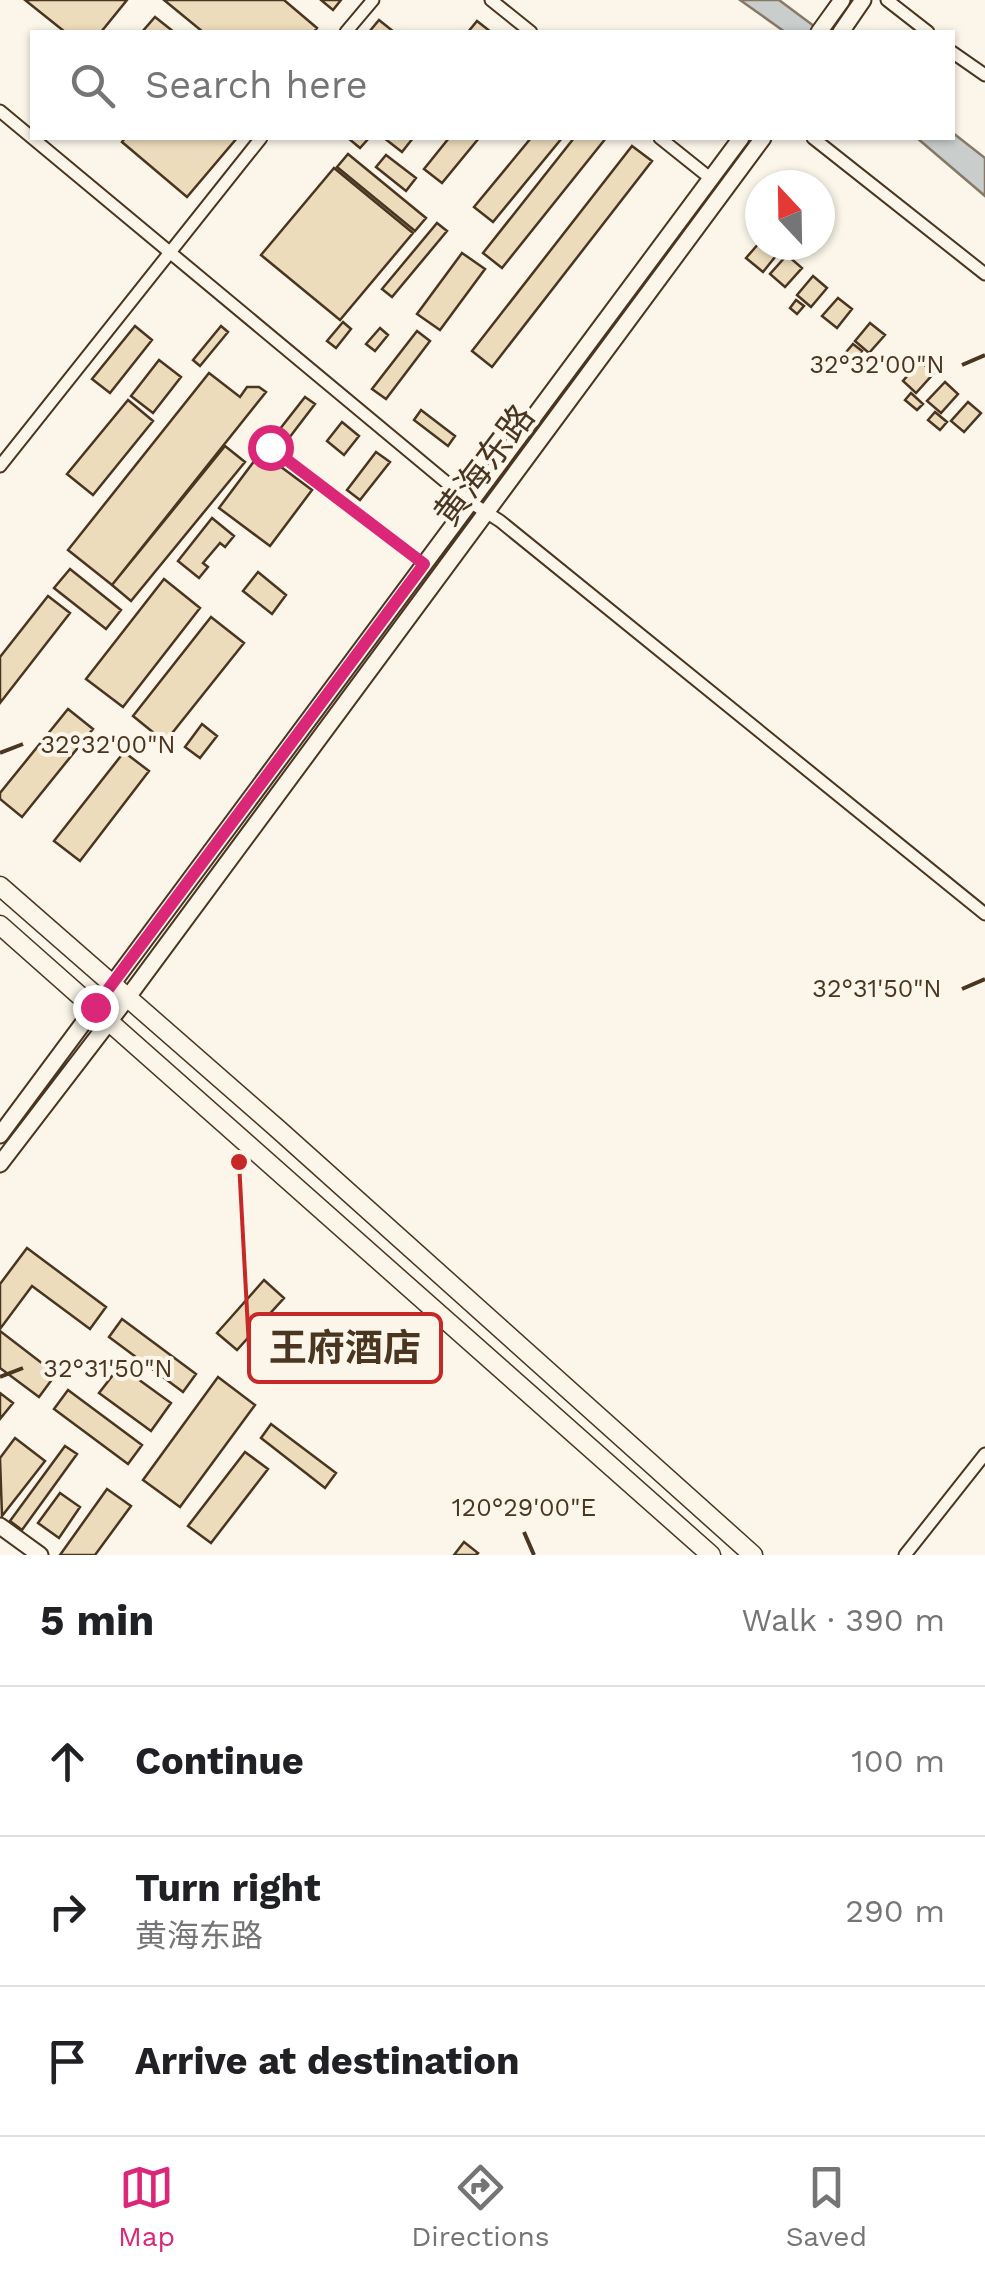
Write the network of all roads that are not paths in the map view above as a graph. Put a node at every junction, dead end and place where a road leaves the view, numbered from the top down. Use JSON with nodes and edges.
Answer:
{"nodes":[{"id":1,"x":373,"y":0,"type":"edge"},
{"id":2,"x":491,"y":0,"type":"edge"},
{"id":3,"x":842,"y":0,"type":"edge"},
{"id":4,"x":864,"y":0,"type":"edge"},
{"id":5,"x":888,"y":0,"type":"edge"},
{"id":6,"x":348,"y":30,"type":"edge"},
{"id":7,"x":528,"y":30,"type":"edge"},
{"id":8,"x":820,"y":30,"type":"edge"},
{"id":9,"x":842,"y":30,"type":"edge"},
{"id":10,"x":926,"y":30,"type":"edge"},
{"id":11,"x":955,"y":54,"type":"edge"},
{"id":12,"x":985,"y":76,"type":"edge"},
{"id":13,"x":0,"y":111,"type":"edge"},
{"id":14,"x":30,"y":136,"type":"edge"},
{"id":15,"x":35,"y":140,"type":"edge"},
{"id":16,"x":259,"y":140,"type":"edge"},
{"id":17,"x":662,"y":140,"type":"edge"},
{"id":18,"x":738,"y":140,"type":"edge"},
{"id":19,"x":762,"y":140,"type":"edge"},
{"id":20,"x":817,"y":140,"type":"edge"},
{"id":21,"x":710,"y":178,"type":"junction"},
{"id":22,"x":168,"y":251,"type":"junction"},
{"id":23,"x":985,"y":274,"type":"edge"},
{"id":24,"x":270,"y":447,"type":"dead end"},
{"id":25,"x":0,"y":466,"type":"edge"},
{"id":26,"x":470,"y":502,"type":"junction"},
{"id":27,"x":485,"y":514,"type":"junction"},
{"id":28,"x":424,"y":564,"type":"junction"},
{"id":29,"x":0,"y":886,"type":"edge"},
{"id":30,"x":985,"y":914,"type":"edge"},
{"id":31,"x":0,"y":925,"type":"edge"},
{"id":32,"x":112,"y":984,"type":"junction"},
{"id":33,"x":128,"y":997,"type":"junction"},
{"id":34,"x":102,"y":1013,"type":"junction"},
{"id":35,"x":0,"y":1135,"type":"edge"},
{"id":36,"x":0,"y":1164,"type":"edge"},
{"id":37,"x":985,"y":1454,"type":"edge"},
{"id":38,"x":0,"y":1526,"type":"edge"},
{"id":39,"x":40,"y":1555,"type":"edge"},
{"id":40,"x":712,"y":1555,"type":"edge"},
{"id":41,"x":753,"y":1555,"type":"edge"},
{"id":42,"x":905,"y":1555,"type":"edge"}],
"edges":[{"from":1,"to":6,"type":"street"},
{"from":2,"to":7,"type":"street"},
{"from":3,"to":8,"type":"street"},
{"from":4,"to":9,"type":"street"},
{"from":5,"to":10,"type":"street"},
{"from":11,"to":12,"type":"street"},
{"from":13,"to":14,"type":"street"},
{"from":15,"to":22,"type":"street"},
{"from":16,"to":22,"type":"street"},
{"from":17,"to":21,"type":"street"},
{"from":18,"to":21,"type":"street","name":"黄海东路"},
{"from":19,"to":27,"type":"street","name":"黄海东路"},
{"from":20,"to":23,"type":"street"},
{"from":21,"to":26,"type":"street","name":"黄海东路"},
{"from":22,"to":25,"type":"street"},
{"from":22,"to":26,"type":"street"},
{"from":24,"to":28,"type":"lane"},
{"from":26,"to":27,"type":"street"},
{"from":26,"to":28,"type":"street","name":"黄海东路"},
{"from":27,"to":30,"type":"street"},
{"from":27,"to":33,"type":"street","name":"黄海东路"},
{"from":28,"to":32,"type":"street","name":"黄海东路"},
{"from":29,"to":32,"type":"main road"},
{"from":31,"to":34,"type":"main road"},
{"from":32,"to":33,"type":"main road"},
{"from":32,"to":34,"type":"street","name":"黄海东路"},
{"from":33,"to":34,"type":"street","name":"黄海东路"},
{"from":33,"to":41,"type":"main road"},
{"from":34,"to":35,"type":"street","name":"黄海东路"},
{"from":34,"to":36,"type":"street","name":"黄海东路"},
{"from":34,"to":40,"type":"main road"},
{"from":37,"to":42,"type":"street"},
{"from":38,"to":39,"type":"street"}]}
